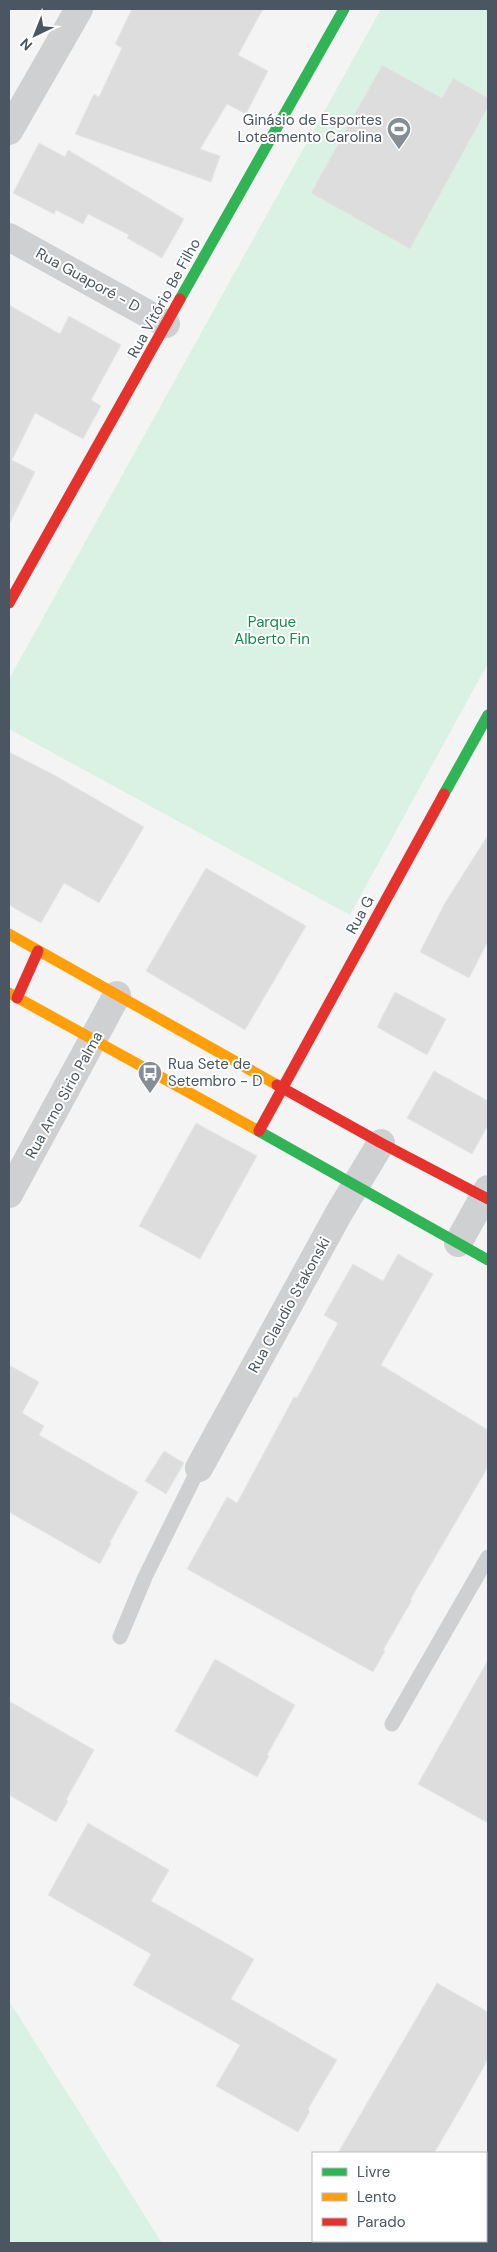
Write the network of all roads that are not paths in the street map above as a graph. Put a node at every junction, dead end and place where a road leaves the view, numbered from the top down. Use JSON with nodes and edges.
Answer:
{"nodes":[{"id":1,"x":79,"y":9,"type":"edge"},
{"id":2,"x":344,"y":9,"type":"edge"},
{"id":3,"x":9,"y":131,"type":"edge"},
{"id":4,"x":9,"y":237,"type":"edge"},
{"id":5,"x":166,"y":324,"type":"junction"},
{"id":6,"x":9,"y":603,"type":"edge"},
{"id":7,"x":488,"y":715,"type":"edge"},
{"id":8,"x":9,"y":934,"type":"edge"},
{"id":9,"x":38,"y":950,"type":"junction"},
{"id":10,"x":117,"y":995,"type":"junction"},
{"id":11,"x":13,"y":996,"type":"edge"},
{"id":12,"x":94,"y":1041,"type":"junction"},
{"id":13,"x":282,"y":1086,"type":"junction"},
{"id":14,"x":259,"y":1131,"type":"junction"},
{"id":15,"x":381,"y":1143,"type":"junction"},
{"id":16,"x":355,"y":1186,"type":"junction"},
{"id":17,"x":9,"y":1194,"type":"edge"},
{"id":18,"x":487,"y":1195,"type":"edge"},
{"id":19,"x":458,"y":1243,"type":"junction"},
{"id":20,"x":488,"y":1260,"type":"edge"},
{"id":21,"x":200,"y":1468,"type":"joint"},
{"id":22,"x":488,"y":1557,"type":"edge"},
{"id":23,"x":120,"y":1637,"type":"dead end"},
{"id":24,"x":392,"y":1724,"type":"dead end"}],
"edges":[{"from":1,"to":3,"type":"street"},
{"from":2,"to":5,"type":"street","name":"Rua Vitório Be Filho"},
{"from":4,"to":5,"type":"street","name":"Rua Guaporé - D"},
{"from":5,"to":6,"type":"street","name":"Rua Vitório Be Filho"},
{"from":7,"to":13,"type":"street","name":"Rua G"},
{"from":8,"to":9,"type":"street"},
{"from":9,"to":10,"type":"street"},
{"from":9,"to":11,"type":"street"},
{"from":10,"to":12,"type":"street","name":"Rua Arno Sirio Palma"},
{"from":10,"to":13,"type":"street"},
{"from":11,"to":12,"type":"street"},
{"from":12,"to":14,"type":"street"},
{"from":12,"to":17,"type":"street","name":"Rua Arno Sirio Palma"},
{"from":13,"to":14,"type":"street","name":"Rua G"},
{"from":13,"to":15,"type":"street"},
{"from":14,"to":16,"type":"street"},
{"from":15,"to":16,"type":"street","name":"Rua Claudio Stakonski"},
{"from":15,"to":18,"type":"street"},
{"from":16,"to":19,"type":"street"},
{"from":16,"to":21,"type":"street","name":"Rua Claudio Stakonski"},
{"from":18,"to":19,"type":"street"},
{"from":19,"to":20,"type":"street"},
{"from":21,"to":23,"type":"lane"},
{"from":22,"to":24,"type":"lane"}]}
